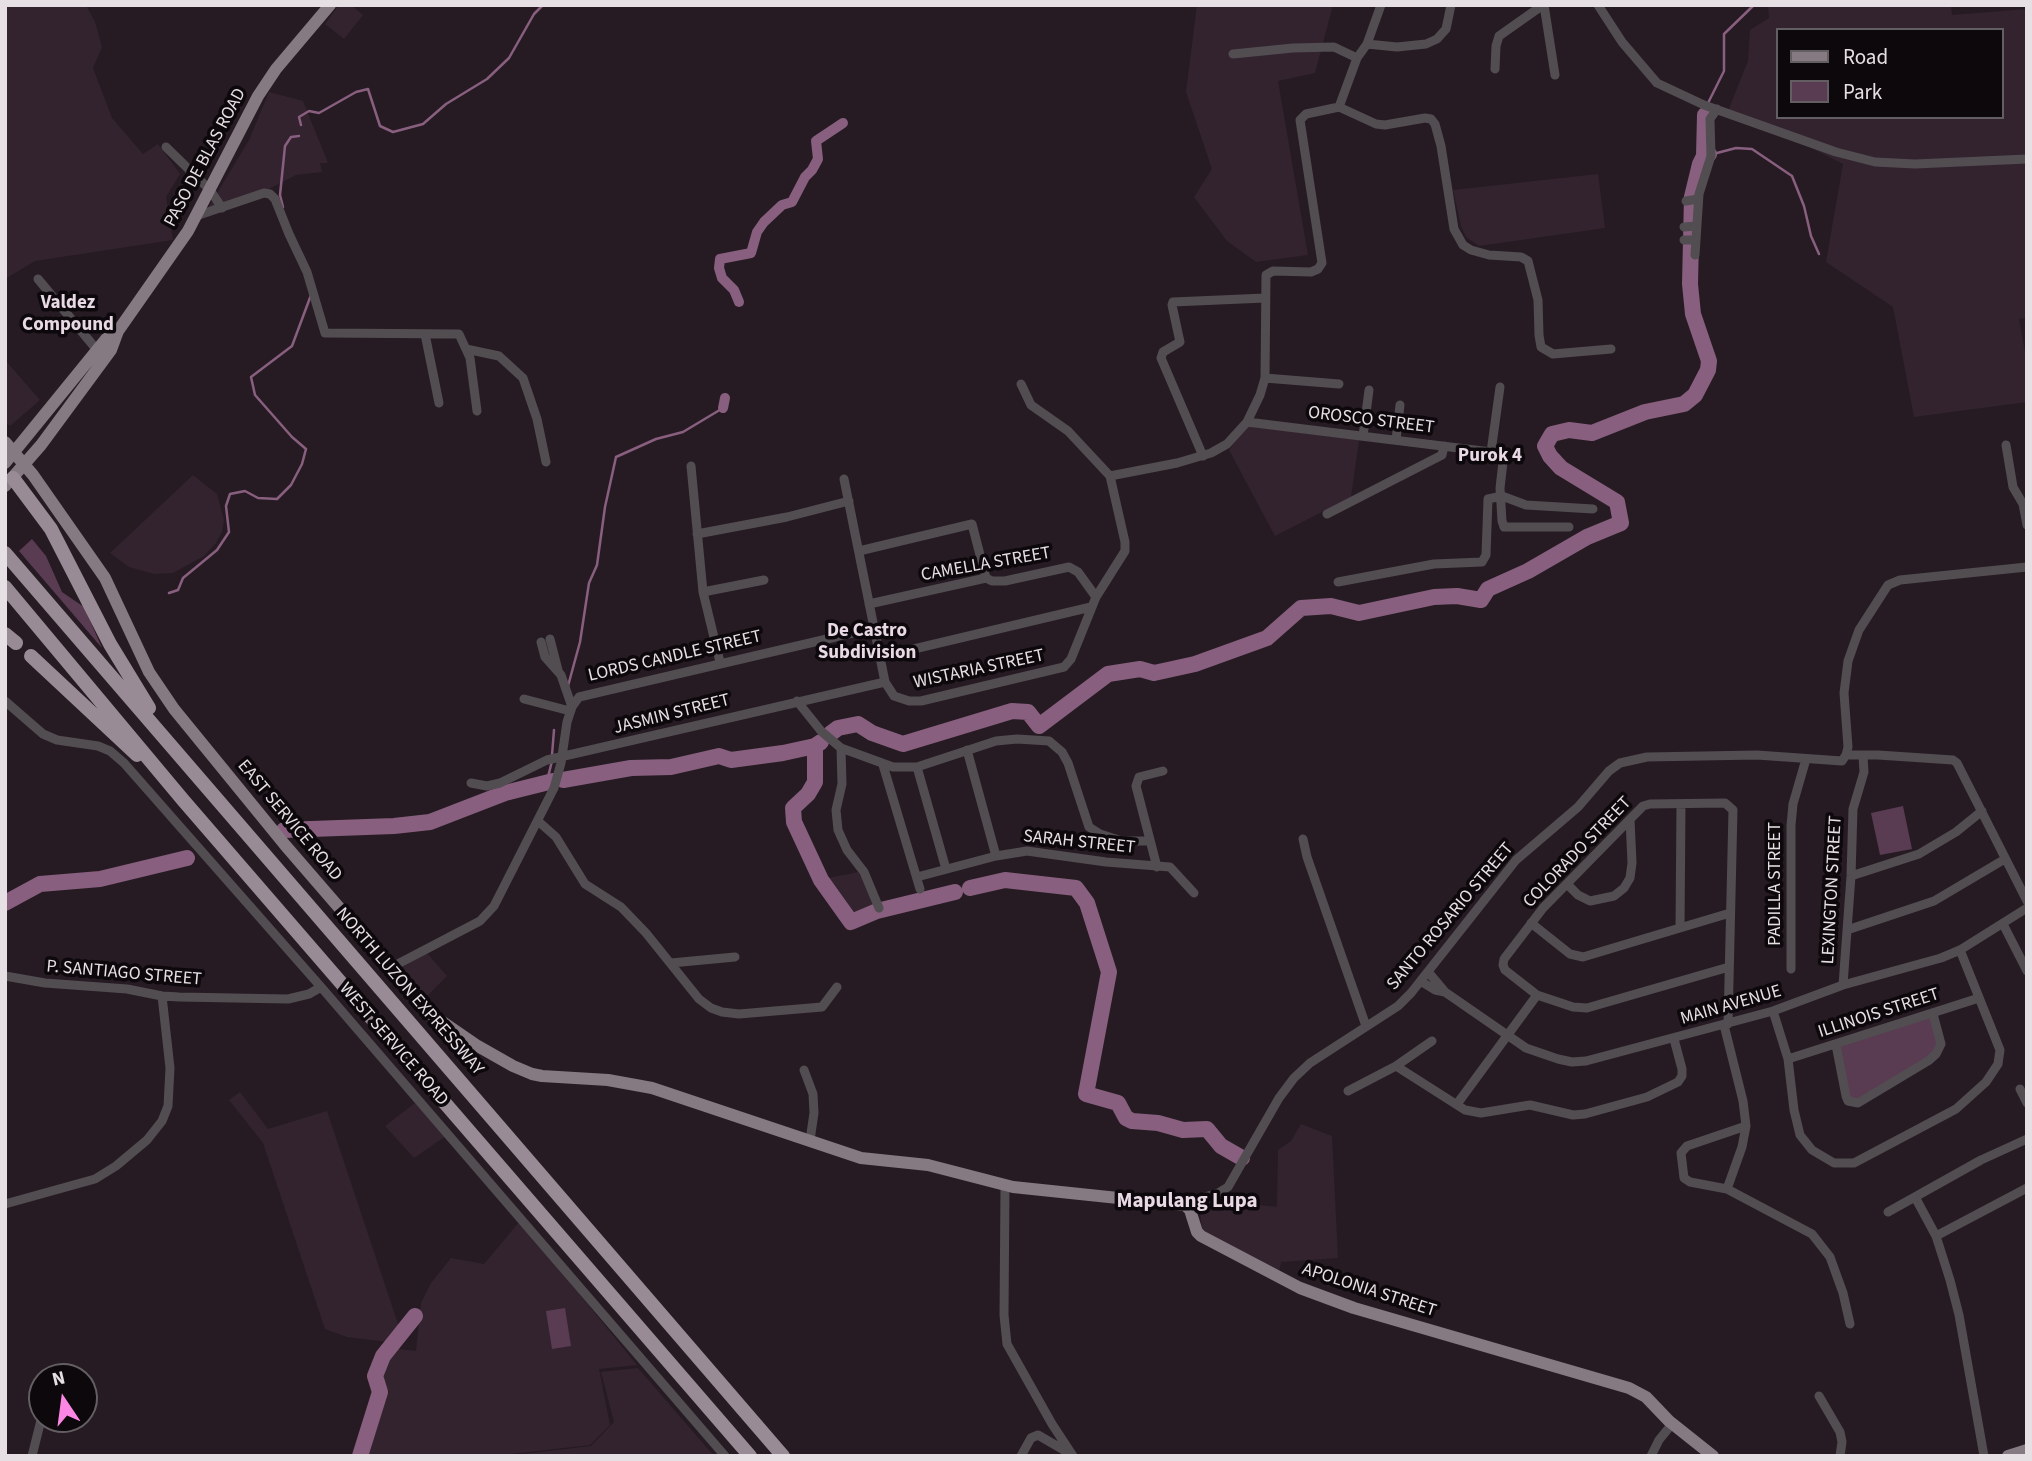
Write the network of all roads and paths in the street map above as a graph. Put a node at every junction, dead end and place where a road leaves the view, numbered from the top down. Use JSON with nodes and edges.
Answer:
{"nodes":[{"id":1,"x":330,"y":5,"type":"edge"},
{"id":2,"x":1381,"y":5,"type":"edge"},
{"id":3,"x":1451,"y":5,"type":"edge"},
{"id":4,"x":1544,"y":5,"type":"edge"},
{"id":5,"x":1598,"y":5,"type":"edge"},
{"id":6,"x":1367,"y":44,"type":"junction"},
{"id":7,"x":1233,"y":54,"type":"dead end"},
{"id":8,"x":1357,"y":58,"type":"junction"},
{"id":9,"x":1495,"y":69,"type":"dead end"},
{"id":10,"x":1555,"y":75,"type":"dead end"},
{"id":11,"x":1339,"y":107,"type":"junction"},
{"id":12,"x":1716,"y":108,"type":"junction"},
{"id":13,"x":166,"y":147,"type":"dead end"},
{"id":14,"x":2027,"y":159,"type":"edge"},
{"id":15,"x":210,"y":190,"type":"junction"},
{"id":16,"x":222,"y":208,"type":"junction"},
{"id":17,"x":197,"y":216,"type":"junction"},
{"id":18,"x":1695,"y":255,"type":"dead end"},
{"id":19,"x":38,"y":279,"type":"dead end"},
{"id":20,"x":1265,"y":298,"type":"junction"},
{"id":21,"x":118,"y":331,"type":"junction"},
{"id":22,"x":425,"y":334,"type":"junction"},
{"id":23,"x":466,"y":349,"type":"junction"},
{"id":24,"x":1611,"y":349,"type":"dead end"},
{"id":25,"x":97,"y":350,"type":"junction"},
{"id":26,"x":1265,"y":378,"type":"junction"},
{"id":27,"x":1021,"y":384,"type":"dead end"},
{"id":28,"x":1339,"y":384,"type":"dead end"},
{"id":29,"x":1500,"y":387,"type":"dead end"},
{"id":30,"x":1369,"y":390,"type":"dead end"},
{"id":31,"x":439,"y":403,"type":"dead end"},
{"id":32,"x":1399,"y":405,"type":"dead end"},
{"id":33,"x":477,"y":411,"type":"dead end"},
{"id":34,"x":1247,"y":422,"type":"junction"},
{"id":35,"x":1363,"y":436,"type":"junction"},
{"id":36,"x":1396,"y":440,"type":"junction"},
{"id":37,"x":5,"y":442,"type":"edge"},
{"id":38,"x":2006,"y":445,"type":"dead end"},
{"id":39,"x":1444,"y":446,"type":"junction"},
{"id":40,"x":1491,"y":452,"type":"junction"},
{"id":41,"x":15,"y":453,"type":"junction"},
{"id":42,"x":1203,"y":456,"type":"junction"},
{"id":43,"x":546,"y":462,"type":"dead end"},
{"id":44,"x":5,"y":463,"type":"edge"},
{"id":45,"x":24,"y":464,"type":"junction"},
{"id":46,"x":691,"y":466,"type":"dead end"},
{"id":47,"x":1110,"y":476,"type":"junction"},
{"id":48,"x":8,"y":478,"type":"edge"},
{"id":49,"x":845,"y":479,"type":"dead end"},
{"id":50,"x":1502,"y":496,"type":"junction"},
{"id":51,"x":849,"y":501,"type":"junction"},
{"id":52,"x":1594,"y":509,"type":"dead end"},
{"id":53,"x":1327,"y":514,"type":"dead end"},
{"id":54,"x":2027,"y":525,"type":"edge"},
{"id":55,"x":1569,"y":527,"type":"dead end"},
{"id":56,"x":697,"y":534,"type":"junction"},
{"id":57,"x":859,"y":551,"type":"junction"},
{"id":58,"x":5,"y":553,"type":"edge"},
{"id":59,"x":2027,"y":567,"type":"edge"},
{"id":60,"x":986,"y":578,"type":"junction"},
{"id":61,"x":764,"y":580,"type":"dead end"},
{"id":62,"x":1338,"y":582,"type":"dead end"},
{"id":63,"x":5,"y":587,"type":"edge"},
{"id":64,"x":703,"y":592,"type":"junction"},
{"id":65,"x":1096,"y":597,"type":"junction"},
{"id":66,"x":869,"y":604,"type":"junction"},
{"id":67,"x":1091,"y":607,"type":"junction"},
{"id":68,"x":874,"y":628,"type":"junction"},
{"id":69,"x":546,"y":640,"type":"dead end"},
{"id":70,"x":31,"y":656,"type":"dead end"},
{"id":71,"x":880,"y":657,"type":"junction"},
{"id":72,"x":720,"y":662,"type":"junction"},
{"id":73,"x":885,"y":682,"type":"junction"},
{"id":74,"x":524,"y":699,"type":"dead end"},
{"id":75,"x":5,"y":701,"type":"edge"},
{"id":76,"x":797,"y":701,"type":"junction"},
{"id":77,"x":571,"y":709,"type":"junction"},
{"id":78,"x":841,"y":748,"type":"junction"},
{"id":79,"x":967,"y":750,"type":"junction"},
{"id":80,"x":1846,"y":755,"type":"junction"},
{"id":81,"x":1863,"y":756,"type":"junction"},
{"id":82,"x":180,"y":757,"type":"junction"},
{"id":83,"x":561,"y":758,"type":"junction"},
{"id":84,"x":1807,"y":759,"type":"junction"},
{"id":85,"x":883,"y":765,"type":"junction"},
{"id":86,"x":917,"y":767,"type":"junction"},
{"id":87,"x":1163,"y":771,"type":"dead end"},
{"id":88,"x":471,"y":783,"type":"dead end"},
{"id":89,"x":183,"y":800,"type":"junction"},
{"id":90,"x":1681,"y":804,"type":"junction"},
{"id":91,"x":1982,"y":811,"type":"junction"},
{"id":92,"x":1630,"y":819,"type":"junction"},
{"id":93,"x":538,"y":821,"type":"junction"},
{"id":94,"x":1303,"y":839,"type":"dead end"},
{"id":95,"x":1150,"y":841,"type":"junction"},
{"id":96,"x":996,"y":856,"type":"junction"},
{"id":97,"x":2005,"y":859,"type":"junction"},
{"id":98,"x":1157,"y":867,"type":"junction"},
{"id":99,"x":946,"y":869,"type":"junction"},
{"id":100,"x":1852,"y":876,"type":"junction"},
{"id":101,"x":916,"y":877,"type":"junction"},
{"id":102,"x":1567,"y":884,"type":"junction"},
{"id":103,"x":920,"y":889,"type":"dead end"},
{"id":104,"x":1194,"y":893,"type":"dead end"},
{"id":105,"x":2027,"y":901,"type":"edge"},
{"id":106,"x":879,"y":908,"type":"dead end"},
{"id":107,"x":2027,"y":908,"type":"edge"},
{"id":108,"x":1730,"y":913,"type":"junction"},
{"id":109,"x":1531,"y":923,"type":"junction"},
{"id":110,"x":2003,"y":924,"type":"junction"},
{"id":111,"x":1680,"y":928,"type":"junction"},
{"id":112,"x":1847,"y":930,"type":"junction"},
{"id":113,"x":1960,"y":950,"type":"junction"},
{"id":114,"x":735,"y":957,"type":"dead end"},
{"id":115,"x":671,"y":963,"type":"junction"},
{"id":116,"x":2026,"y":966,"type":"edge"},
{"id":117,"x":391,"y":967,"type":"junction"},
{"id":118,"x":1729,"y":967,"type":"junction"},
{"id":119,"x":1791,"y":969,"type":"dead end"},
{"id":120,"x":1429,"y":973,"type":"junction"},
{"id":121,"x":5,"y":976,"type":"edge"},
{"id":122,"x":1422,"y":982,"type":"junction"},
{"id":123,"x":1843,"y":985,"type":"junction"},
{"id":124,"x":321,"y":987,"type":"junction"},
{"id":125,"x":837,"y":987,"type":"dead end"},
{"id":126,"x":1446,"y":992,"type":"junction"},
{"id":127,"x":1537,"y":995,"type":"junction"},
{"id":128,"x":162,"y":996,"type":"junction"},
{"id":129,"x":1979,"y":998,"type":"junction"},
{"id":130,"x":1773,"y":1011,"type":"junction"},
{"id":131,"x":1933,"y":1014,"type":"junction"},
{"id":132,"x":1726,"y":1024,"type":"junction"},
{"id":133,"x":1366,"y":1026,"type":"junction"},
{"id":134,"x":1507,"y":1035,"type":"junction"},
{"id":135,"x":1674,"y":1039,"type":"junction"},
{"id":136,"x":1432,"y":1041,"type":"dead end"},
{"id":137,"x":1836,"y":1045,"type":"junction"},
{"id":138,"x":1788,"y":1059,"type":"junction"},
{"id":139,"x":1396,"y":1066,"type":"junction"},
{"id":140,"x":804,"y":1070,"type":"dead end"},
{"id":141,"x":2020,"y":1089,"type":"dead end"},
{"id":142,"x":1348,"y":1091,"type":"dead end"},
{"id":143,"x":1457,"y":1104,"type":"junction"},
{"id":144,"x":2027,"y":1104,"type":"edge"},
{"id":145,"x":1746,"y":1126,"type":"junction"},
{"id":146,"x":2027,"y":1139,"type":"edge"},
{"id":147,"x":810,"y":1140,"type":"junction"},
{"id":148,"x":1005,"y":1186,"type":"junction"},
{"id":149,"x":2027,"y":1188,"type":"edge"},
{"id":150,"x":1727,"y":1189,"type":"junction"},
{"id":151,"x":1915,"y":1197,"type":"junction"},
{"id":152,"x":5,"y":1204,"type":"edge"},
{"id":153,"x":1188,"y":1207,"type":"junction"},
{"id":154,"x":1888,"y":1212,"type":"dead end"},
{"id":155,"x":1936,"y":1236,"type":"junction"},
{"id":156,"x":1850,"y":1324,"type":"dead end"},
{"id":157,"x":1819,"y":1396,"type":"dead end"},
{"id":158,"x":1672,"y":1424,"type":"junction"},
{"id":159,"x":38,"y":1433,"type":"edge"},
{"id":160,"x":2027,"y":1450,"type":"edge"},
{"id":161,"x":32,"y":1456,"type":"edge"},
{"id":162,"x":725,"y":1456,"type":"edge"},
{"id":163,"x":750,"y":1456,"type":"edge"},
{"id":164,"x":783,"y":1456,"type":"edge"},
{"id":165,"x":1021,"y":1456,"type":"edge"},
{"id":166,"x":1073,"y":1456,"type":"edge"},
{"id":167,"x":1651,"y":1456,"type":"edge"},
{"id":168,"x":1713,"y":1456,"type":"edge"},
{"id":169,"x":1840,"y":1456,"type":"edge"},
{"id":170,"x":1984,"y":1456,"type":"edge"},
{"id":171,"x":2008,"y":1456,"type":"edge"}],
"edges":[{"from":1,"to":15,"type":"main road","name":"PASO DE BLAS ROAD"},
{"from":2,"to":6,"type":"street"},
{"from":3,"to":6,"type":"street"},
{"from":4,"to":9,"type":"street"},
{"from":4,"to":10,"type":"street"},
{"from":5,"to":12,"type":"street"},
{"from":6,"to":8,"type":"street"},
{"from":7,"to":8,"type":"street"},
{"from":8,"to":11,"type":"street"},
{"from":11,"to":20,"type":"street"},
{"from":11,"to":24,"type":"street"},
{"from":12,"to":14,"type":"street"},
{"from":12,"to":18,"type":"street"},
{"from":13,"to":15,"type":"street"},
{"from":15,"to":16,"type":"street"},
{"from":15,"to":17,"type":"main road","name":"PASO DE BLAS ROAD"},
{"from":16,"to":17,"type":"street"},
{"from":16,"to":22,"type":"street"},
{"from":17,"to":21,"type":"main road","name":"PASO DE BLAS ROAD"},
{"from":19,"to":25,"type":"street"},
{"from":20,"to":26,"type":"street"},
{"from":20,"to":42,"type":"street"},
{"from":21,"to":25,"type":"main road","name":"PASO DE BLAS ROAD"},
{"from":21,"to":45,"type":"main road","name":"PASO DE BLAS ROAD"},
{"from":22,"to":23,"type":"street"},
{"from":22,"to":31,"type":"street"},
{"from":23,"to":33,"type":"street"},
{"from":23,"to":43,"type":"street"},
{"from":25,"to":41,"type":"main road","name":"PASO DE BLAS ROAD"},
{"from":26,"to":28,"type":"street"},
{"from":26,"to":34,"type":"street"},
{"from":27,"to":47,"type":"street"},
{"from":29,"to":40,"type":"street"},
{"from":30,"to":35,"type":"street"},
{"from":32,"to":36,"type":"street"},
{"from":34,"to":35,"type":"street","name":"OROSCO STREET"},
{"from":34,"to":42,"type":"street"},
{"from":35,"to":36,"type":"street","name":"OROSCO STREET"},
{"from":36,"to":39,"type":"street","name":"OROSCO STREET"},
{"from":37,"to":41,"type":"main road","name":"EAST SERVICE ROAD"},
{"from":38,"to":54,"type":"street"},
{"from":39,"to":40,"type":"street","name":"OROSCO STREET"},
{"from":39,"to":53,"type":"street"},
{"from":40,"to":50,"type":"street"},
{"from":41,"to":44,"type":"main road","name":"PASO DE BLAS ROAD"},
{"from":41,"to":45,"type":"main road","name":"EAST SERVICE ROAD"},
{"from":42,"to":47,"type":"street"},
{"from":45,"to":48,"type":"main road","name":"PASO DE BLAS ROAD"},
{"from":45,"to":117,"type":"main road","name":"EAST SERVICE ROAD"},
{"from":46,"to":56,"type":"street"},
{"from":47,"to":65,"type":"street"},
{"from":48,"to":82,"type":"highway"},
{"from":49,"to":51,"type":"street"},
{"from":50,"to":52,"type":"street"},
{"from":50,"to":55,"type":"street"},
{"from":50,"to":62,"type":"street"},
{"from":51,"to":56,"type":"street"},
{"from":51,"to":57,"type":"street"},
{"from":56,"to":64,"type":"street"},
{"from":57,"to":60,"type":"street"},
{"from":57,"to":66,"type":"street"},
{"from":58,"to":82,"type":"highway","name":"NORTH LUZON EXPRESSWAY"},
{"from":59,"to":80,"type":"street"},
{"from":60,"to":65,"type":"street","name":"CAMELLA STREET"},
{"from":60,"to":66,"type":"street","name":"CAMELLA STREET"},
{"from":61,"to":64,"type":"street"},
{"from":63,"to":89,"type":"highway"},
{"from":64,"to":72,"type":"street"},
{"from":65,"to":67,"type":"street"},
{"from":66,"to":68,"type":"street"},
{"from":67,"to":71,"type":"street"},
{"from":67,"to":73,"type":"street","name":"WISTARIA STREET"},
{"from":68,"to":71,"type":"street"},
{"from":68,"to":72,"type":"street","name":"LORDS CANDLE STREET"},
{"from":69,"to":77,"type":"street"},
{"from":70,"to":89,"type":"highway"},
{"from":71,"to":73,"type":"street"},
{"from":72,"to":77,"type":"street","name":"LORDS CANDLE STREET"},
{"from":73,"to":76,"type":"street","name":"JASMIN STREET"},
{"from":74,"to":77,"type":"street"},
{"from":75,"to":124,"type":"street","name":"WEST SERVICE ROAD"},
{"from":76,"to":78,"type":"street"},
{"from":76,"to":83,"type":"street","name":"JASMIN STREET"},
{"from":77,"to":83,"type":"street"},
{"from":78,"to":85,"type":"street"},
{"from":78,"to":106,"type":"street"},
{"from":79,"to":86,"type":"street"},
{"from":79,"to":95,"type":"street"},
{"from":79,"to":96,"type":"street"},
{"from":80,"to":81,"type":"street","name":"SANTO ROSARIO STREET"},
{"from":80,"to":84,"type":"street","name":"SANTO ROSARIO STREET"},
{"from":81,"to":91,"type":"street","name":"SANTO ROSARIO STREET"},
{"from":81,"to":100,"type":"street","name":"LEXINGTON STREET"},
{"from":82,"to":164,"type":"highway","name":"NORTH LUZON EXPRESSWAY"},
{"from":83,"to":88,"type":"street","name":"JASMIN STREET"},
{"from":83,"to":93,"type":"street"},
{"from":84,"to":119,"type":"street","name":"PADILLA STREET"},
{"from":84,"to":120,"type":"street","name":"SANTO ROSARIO STREET"},
{"from":85,"to":86,"type":"street"},
{"from":85,"to":101,"type":"street"},
{"from":86,"to":99,"type":"street"},
{"from":87,"to":95,"type":"street","name":"SARAH STREET"},
{"from":89,"to":163,"type":"highway"},
{"from":90,"to":92,"type":"street","name":"COLORADO STREET"},
{"from":90,"to":108,"type":"street","name":"COLORADO STREET"},
{"from":90,"to":111,"type":"street"},
{"from":91,"to":97,"type":"street"},
{"from":91,"to":100,"type":"street"},
{"from":92,"to":102,"type":"street","name":"COLORADO STREET"},
{"from":92,"to":102,"type":"street"},
{"from":93,"to":115,"type":"street"},
{"from":93,"to":117,"type":"street"},
{"from":94,"to":133,"type":"street"},
{"from":95,"to":98,"type":"street","name":"SARAH STREET"},
{"from":96,"to":98,"type":"street","name":"SARAH STREET"},
{"from":96,"to":99,"type":"street","name":"SARAH STREET"},
{"from":97,"to":105,"type":"street"},
{"from":97,"to":112,"type":"street"},
{"from":98,"to":104,"type":"street","name":"SARAH STREET"},
{"from":99,"to":101,"type":"street","name":"SARAH STREET"},
{"from":100,"to":112,"type":"street","name":"LEXINGTON STREET"},
{"from":101,"to":103,"type":"street"},
{"from":102,"to":109,"type":"street","name":"COLORADO STREET"},
{"from":107,"to":110,"type":"street","name":"MAIN AVENUE"},
{"from":108,"to":111,"type":"street"},
{"from":108,"to":118,"type":"street","name":"COLORADO STREET"},
{"from":109,"to":111,"type":"street"},
{"from":109,"to":127,"type":"street","name":"COLORADO STREET"},
{"from":110,"to":113,"type":"street","name":"MAIN AVENUE"},
{"from":110,"to":116,"type":"street"},
{"from":112,"to":123,"type":"street","name":"LEXINGTON STREET"},
{"from":113,"to":123,"type":"street","name":"MAIN AVENUE"},
{"from":113,"to":129,"type":"street"},
{"from":114,"to":115,"type":"street"},
{"from":115,"to":125,"type":"street"},
{"from":117,"to":147,"type":"main road","name":"EAST SERVICE ROAD"},
{"from":118,"to":127,"type":"street"},
{"from":118,"to":132,"type":"street","name":"COLORADO STREET"},
{"from":120,"to":122,"type":"street","name":"SANTO ROSARIO STREET"},
{"from":120,"to":126,"type":"street","name":"MAIN AVENUE"},
{"from":121,"to":128,"type":"street","name":"P. SANTIAGO STREET"},
{"from":122,"to":126,"type":"street","name":"MAIN AVENUE"},
{"from":122,"to":133,"type":"street","name":"SANTO ROSARIO STREET"},
{"from":123,"to":130,"type":"street","name":"MAIN AVENUE"},
{"from":124,"to":128,"type":"street","name":"P. SANTIAGO STREET"},
{"from":124,"to":162,"type":"street","name":"WEST SERVICE ROAD"},
{"from":126,"to":134,"type":"street","name":"MAIN AVENUE"},
{"from":127,"to":134,"type":"street"},
{"from":128,"to":152,"type":"street"},
{"from":129,"to":131,"type":"street","name":"ILLINOIS STREET"},
{"from":129,"to":138,"type":"street"},
{"from":130,"to":132,"type":"street","name":"MAIN AVENUE"},
{"from":130,"to":138,"type":"street"},
{"from":131,"to":137,"type":"street","name":"ILLINOIS STREET"},
{"from":131,"to":137,"type":"street"},
{"from":132,"to":135,"type":"street","name":"MAIN AVENUE"},
{"from":132,"to":145,"type":"street","name":"COLORADO STREET"},
{"from":133,"to":153,"type":"street","name":"SANTO ROSARIO STREET"},
{"from":134,"to":135,"type":"street","name":"MAIN AVENUE"},
{"from":134,"to":143,"type":"street"},
{"from":135,"to":143,"type":"street"},
{"from":136,"to":139,"type":"street"},
{"from":137,"to":138,"type":"street","name":"ILLINOIS STREET"},
{"from":139,"to":142,"type":"street"},
{"from":139,"to":143,"type":"street"},
{"from":140,"to":147,"type":"street"},
{"from":141,"to":144,"type":"street"},
{"from":145,"to":150,"type":"street"},
{"from":145,"to":150,"type":"street"},
{"from":146,"to":151,"type":"street"},
{"from":147,"to":148,"type":"main road"},
{"from":148,"to":153,"type":"main road"},
{"from":148,"to":166,"type":"street"},
{"from":149,"to":155,"type":"street"},
{"from":150,"to":156,"type":"street"},
{"from":151,"to":154,"type":"street"},
{"from":151,"to":155,"type":"street"},
{"from":153,"to":158,"type":"main road","name":"APOLONIA STREET"},
{"from":155,"to":170,"type":"street"},
{"from":157,"to":169,"type":"street"},
{"from":158,"to":167,"type":"street"},
{"from":158,"to":168,"type":"main road","name":"APOLONIA STREET"},
{"from":159,"to":161,"type":"street"},
{"from":160,"to":171,"type":"main road"},
{"from":165,"to":166,"type":"street"}]}
